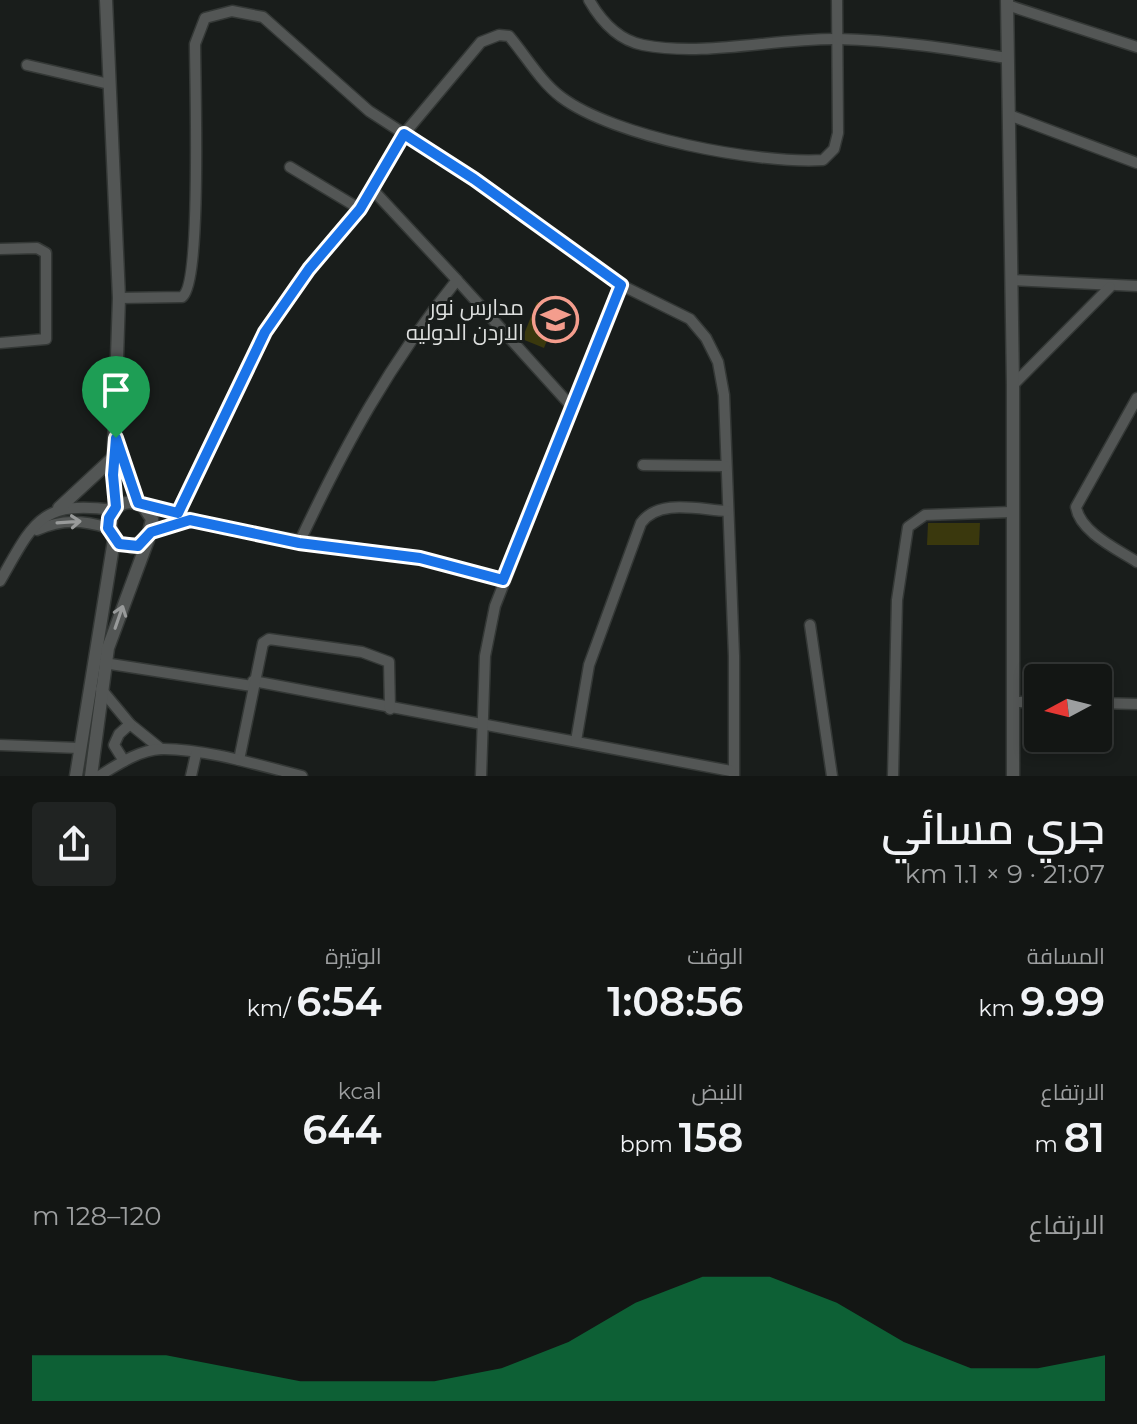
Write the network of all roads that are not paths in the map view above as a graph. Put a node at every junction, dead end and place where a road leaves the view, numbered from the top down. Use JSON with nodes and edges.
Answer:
{"nodes":[{"id":1,"x":106,"y":0,"type":"edge"},
{"id":2,"x":589,"y":0,"type":"edge"},
{"id":3,"x":837,"y":0,"type":"edge"},
{"id":4,"x":1007,"y":2,"type":"edge"},
{"id":5,"x":837,"y":39,"type":"junction"},
{"id":6,"x":1137,"y":47,"type":"edge"},
{"id":7,"x":1007,"y":58,"type":"junction"},
{"id":8,"x":27,"y":65,"type":"dead end"},
{"id":9,"x":109,"y":84,"type":"junction"},
{"id":10,"x":1009,"y":115,"type":"junction"},
{"id":11,"x":404,"y":134,"type":"junction"},
{"id":12,"x":1137,"y":163,"type":"edge"},
{"id":13,"x":290,"y":167,"type":"dead end"},
{"id":14,"x":373,"y":190,"type":"junction"},
{"id":15,"x":360,"y":209,"type":"junction"},
{"id":16,"x":0,"y":249,"type":"edge"},
{"id":17,"x":457,"y":280,"type":"junction"},
{"id":18,"x":1011,"y":280,"type":"junction"},
{"id":19,"x":621,"y":285,"type":"junction"},
{"id":20,"x":1137,"y":286,"type":"edge"},
{"id":21,"x":1110,"y":287,"type":"junction"},
{"id":22,"x":119,"y":298,"type":"junction"},
{"id":23,"x":0,"y":343,"type":"edge"},
{"id":24,"x":1013,"y":385,"type":"junction"},
{"id":25,"x":1137,"y":398,"type":"edge"},
{"id":26,"x":572,"y":407,"type":"junction"},
{"id":27,"x":116,"y":438,"type":"junction"},
{"id":28,"x":114,"y":457,"type":"junction"},
{"id":29,"x":643,"y":465,"type":"dead end"},
{"id":30,"x":725,"y":466,"type":"junction"},
{"id":31,"x":141,"y":505,"type":"junction"},
{"id":32,"x":59,"y":508,"type":"junction"},
{"id":33,"x":115,"y":508,"type":"junction"},
{"id":34,"x":727,"y":511,"type":"junction"},
{"id":35,"x":1011,"y":512,"type":"junction"},
{"id":36,"x":178,"y":513,"type":"junction"},
{"id":37,"x":190,"y":520,"type":"junction"},
{"id":38,"x":31,"y":532,"type":"junction"},
{"id":39,"x":111,"y":534,"type":"junction"},
{"id":40,"x":150,"y":535,"type":"junction"},
{"id":41,"x":299,"y":543,"type":"junction"},
{"id":42,"x":1137,"y":562,"type":"edge"},
{"id":43,"x":503,"y":580,"type":"junction"},
{"id":44,"x":0,"y":581,"type":"edge"},
{"id":45,"x":810,"y":625,"type":"dead end"},
{"id":46,"x":104,"y":663,"type":"junction"},
{"id":47,"x":252,"y":683,"type":"junction"},
{"id":48,"x":100,"y":688,"type":"junction"},
{"id":49,"x":1013,"y":702,"type":"junction"},
{"id":50,"x":1024,"y":702,"type":"edge"},
{"id":51,"x":1112,"y":703,"type":"edge"},
{"id":52,"x":1137,"y":704,"type":"edge"},
{"id":53,"x":390,"y":709,"type":"junction"},
{"id":54,"x":130,"y":724,"type":"junction"},
{"id":55,"x":483,"y":725,"type":"junction"},
{"id":56,"x":576,"y":741,"type":"junction"},
{"id":57,"x":0,"y":745,"type":"edge"},
{"id":58,"x":79,"y":748,"type":"junction"},
{"id":59,"x":161,"y":749,"type":"junction"},
{"id":60,"x":196,"y":754,"type":"junction"},
{"id":61,"x":239,"y":760,"type":"junction"},
{"id":62,"x":124,"y":761,"type":"junction"},
{"id":63,"x":733,"y":773,"type":"edge"},
{"id":64,"x":76,"y":776,"type":"edge"},
{"id":65,"x":91,"y":776,"type":"edge"},
{"id":66,"x":99,"y":776,"type":"edge"},
{"id":67,"x":191,"y":776,"type":"edge"},
{"id":68,"x":302,"y":776,"type":"edge"},
{"id":69,"x":481,"y":776,"type":"edge"},
{"id":70,"x":832,"y":776,"type":"edge"},
{"id":71,"x":893,"y":776,"type":"edge"},
{"id":72,"x":1013,"y":776,"type":"edge"}],
"edges":[{"from":1,"to":9,"type":"street"},
{"from":2,"to":5,"type":"street"},
{"from":3,"to":5,"type":"street"},
{"from":4,"to":6,"type":"street"},
{"from":4,"to":7,"type":"street"},
{"from":5,"to":7,"type":"street"},
{"from":5,"to":11,"type":"street"},
{"from":7,"to":10,"type":"street"},
{"from":8,"to":9,"type":"street"},
{"from":9,"to":22,"type":"street"},
{"from":10,"to":12,"type":"street"},
{"from":10,"to":18,"type":"street"},
{"from":11,"to":14,"type":"street"},
{"from":11,"to":19,"type":"street"},
{"from":11,"to":22,"type":"street"},
{"from":13,"to":15,"type":"street"},
{"from":14,"to":15,"type":"street"},
{"from":14,"to":17,"type":"street"},
{"from":15,"to":36,"type":"street"},
{"from":16,"to":23,"type":"street"},
{"from":17,"to":26,"type":"street"},
{"from":17,"to":41,"type":"street"},
{"from":18,"to":21,"type":"street"},
{"from":18,"to":24,"type":"street"},
{"from":19,"to":26,"type":"street"},
{"from":19,"to":30,"type":"street"},
{"from":20,"to":21,"type":"street"},
{"from":21,"to":24,"type":"street"},
{"from":22,"to":27,"type":"street"},
{"from":24,"to":35,"type":"street"},
{"from":25,"to":42,"type":"street"},
{"from":26,"to":43,"type":"street"},
{"from":27,"to":28,"type":"street"},
{"from":27,"to":31,"type":"street"},
{"from":28,"to":32,"type":"street"},
{"from":28,"to":33,"type":"street"},
{"from":29,"to":30,"type":"street"},
{"from":30,"to":34,"type":"street"},
{"from":31,"to":33,"type":"street"},
{"from":31,"to":36,"type":"street"},
{"from":31,"to":40,"type":"street"},
{"from":32,"to":33,"type":"street"},
{"from":32,"to":38,"type":"street"},
{"from":33,"to":39,"type":"street"},
{"from":34,"to":56,"type":"street"},
{"from":34,"to":63,"type":"street"},
{"from":35,"to":49,"type":"street"},
{"from":35,"to":71,"type":"street"},
{"from":36,"to":37,"type":"street"},
{"from":37,"to":40,"type":"street"},
{"from":37,"to":41,"type":"street"},
{"from":38,"to":39,"type":"street","one_way":true},
{"from":38,"to":44,"type":"street"},
{"from":39,"to":40,"type":"street"},
{"from":39,"to":58,"type":"street"},
{"from":46,"to":40,"type":"street","one_way":true},
{"from":41,"to":43,"type":"street"},
{"from":43,"to":55,"type":"street"},
{"from":45,"to":70,"type":"street"},
{"from":46,"to":47,"type":"street"},
{"from":46,"to":48,"type":"street"},
{"from":47,"to":53,"type":"street"},
{"from":47,"to":53,"type":"street"},
{"from":47,"to":61,"type":"street"},
{"from":48,"to":54,"type":"street"},
{"from":48,"to":65,"type":"street"},
{"from":49,"to":50,"type":"street"},
{"from":49,"to":72,"type":"street"},
{"from":51,"to":52,"type":"street"},
{"from":53,"to":55,"type":"street"},
{"from":54,"to":59,"type":"street"},
{"from":54,"to":62,"type":"street"},
{"from":55,"to":56,"type":"street"},
{"from":55,"to":69,"type":"street"},
{"from":56,"to":63,"type":"street"},
{"from":57,"to":58,"type":"street"},
{"from":58,"to":64,"type":"street"},
{"from":59,"to":60,"type":"street"},
{"from":59,"to":62,"type":"street"},
{"from":60,"to":61,"type":"street"},
{"from":60,"to":67,"type":"street"},
{"from":61,"to":68,"type":"street"},
{"from":62,"to":66,"type":"street"}]}
